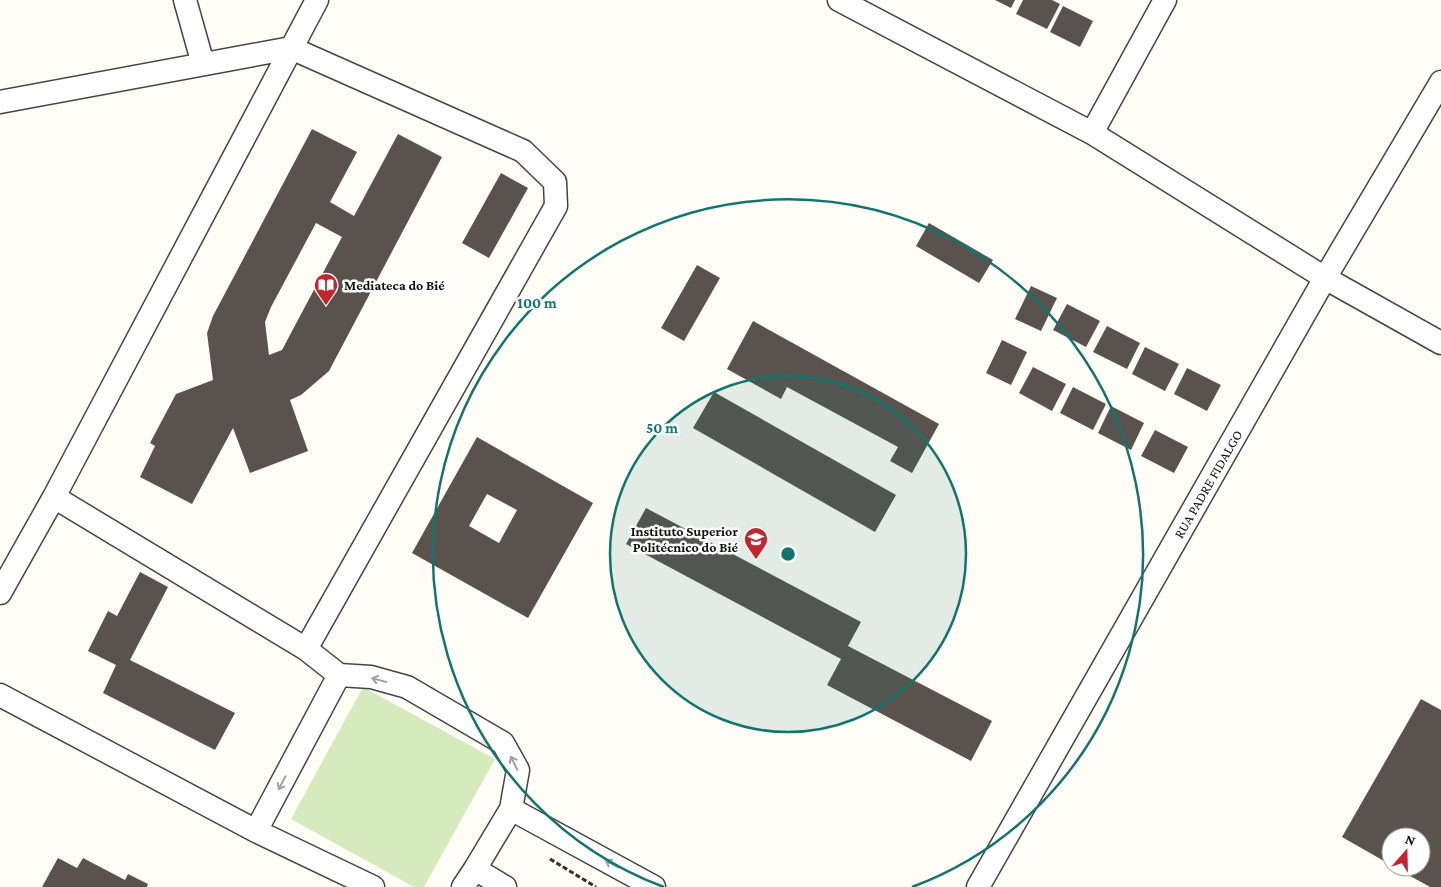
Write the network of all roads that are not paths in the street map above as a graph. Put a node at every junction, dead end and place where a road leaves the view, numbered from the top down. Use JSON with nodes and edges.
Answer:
{"nodes":[{"id":1,"x":185,"y":0,"type":"edge"},
{"id":2,"x":317,"y":0,"type":"edge"},
{"id":3,"x":839,"y":0,"type":"edge"},
{"id":4,"x":1165,"y":0,"type":"edge"},
{"id":5,"x":291,"y":48,"type":"junction"},
{"id":6,"x":203,"y":64,"type":"junction"},
{"id":7,"x":1441,"y":82,"type":"edge"},
{"id":8,"x":0,"y":102,"type":"edge"},
{"id":9,"x":1092,"y":133,"type":"junction"},
{"id":10,"x":1325,"y":278,"type":"junction"},
{"id":11,"x":1441,"y":343,"type":"edge"},
{"id":12,"x":54,"y":497,"type":"junction"},
{"id":13,"x":0,"y":593,"type":"edge"},
{"id":14,"x":306,"y":649,"type":"junction"},
{"id":15,"x":339,"y":675,"type":"junction"},
{"id":16,"x":0,"y":695,"type":"edge"},
{"id":17,"x":511,"y":809,"type":"junction"},
{"id":18,"x":256,"y":831,"type":"junction"},
{"id":19,"x":469,"y":878,"type":"edge"},
{"id":20,"x":373,"y":887,"type":"edge"},
{"id":21,"x":505,"y":887,"type":"edge"},
{"id":22,"x":654,"y":887,"type":"edge"},
{"id":23,"x":978,"y":887,"type":"edge"}],
"edges":[{"from":1,"to":6,"type":"street"},
{"from":2,"to":5,"type":"street"},
{"from":3,"to":9,"type":"street"},
{"from":4,"to":9,"type":"street"},
{"from":5,"to":6,"type":"street"},
{"from":5,"to":12,"type":"street"},
{"from":5,"to":14,"type":"street"},
{"from":6,"to":8,"type":"street"},
{"from":7,"to":10,"type":"street","name":"RUA PADRE FIDALGO"},
{"from":9,"to":10,"type":"street"},
{"from":10,"to":11,"type":"street"},
{"from":10,"to":23,"type":"street","name":"RUA PADRE FIDALGO"},
{"from":12,"to":13,"type":"street"},
{"from":12,"to":14,"type":"street"},
{"from":14,"to":15,"type":"street"},
{"from":17,"to":15,"type":"street","one_way":true},
{"from":15,"to":18,"type":"street","one_way":true},
{"from":16,"to":18,"type":"street"},
{"from":17,"to":19,"type":"street"},
{"from":22,"to":17,"type":"street","one_way":true},
{"from":18,"to":20,"type":"street"},
{"from":19,"to":21,"type":"street"}]}
